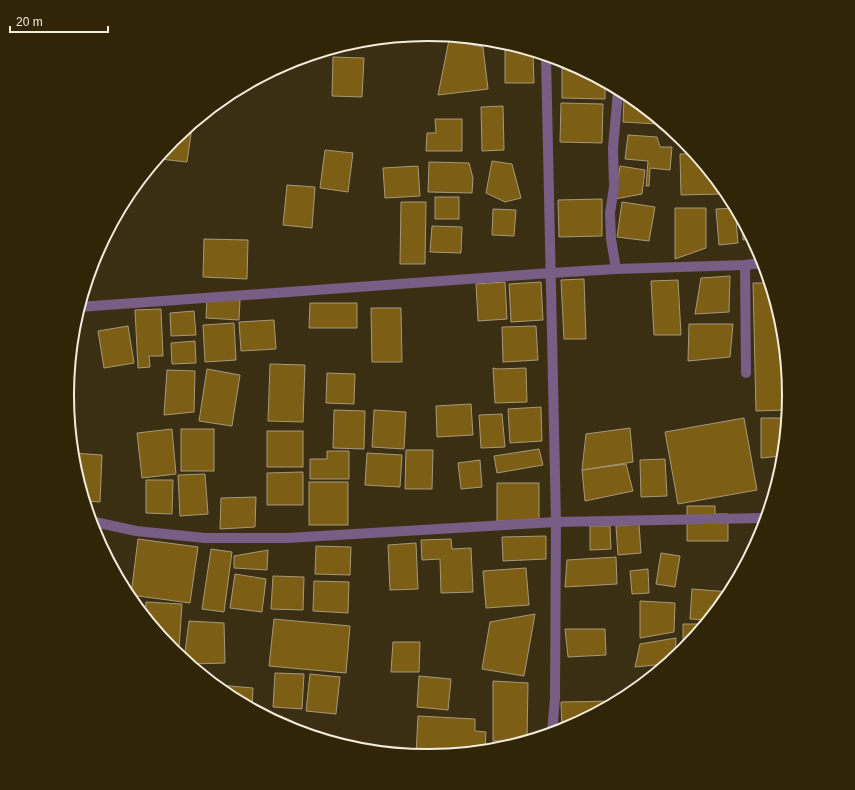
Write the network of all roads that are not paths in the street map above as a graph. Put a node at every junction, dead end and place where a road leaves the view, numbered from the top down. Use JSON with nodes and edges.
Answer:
{"nodes":[{"id":1,"x":546,"y":62,"type":"edge"},
{"id":2,"x":618,"y":97,"type":"edge"},
{"id":3,"x":756,"y":264,"type":"edge"},
{"id":4,"x":745,"y":265,"type":"junction"},
{"id":5,"x":616,"y":269,"type":"junction"},
{"id":6,"x":551,"y":273,"type":"junction"},
{"id":7,"x":85,"y":307,"type":"edge"},
{"id":8,"x":746,"y":373,"type":"dead end"},
{"id":9,"x":760,"y":518,"type":"edge"},
{"id":10,"x":556,"y":522,"type":"junction"},
{"id":11,"x":97,"y":523,"type":"edge"},
{"id":12,"x":552,"y":726,"type":"edge"}],
"edges":[{"from":1,"to":6,"type":"street"},
{"from":2,"to":5,"type":"street"},
{"from":3,"to":4,"type":"street"},
{"from":4,"to":5,"type":"street"},
{"from":4,"to":8,"type":"street"},
{"from":5,"to":6,"type":"street"},
{"from":6,"to":7,"type":"street"},
{"from":6,"to":10,"type":"street"},
{"from":9,"to":10,"type":"street"},
{"from":10,"to":11,"type":"street"},
{"from":10,"to":12,"type":"street"}]}
